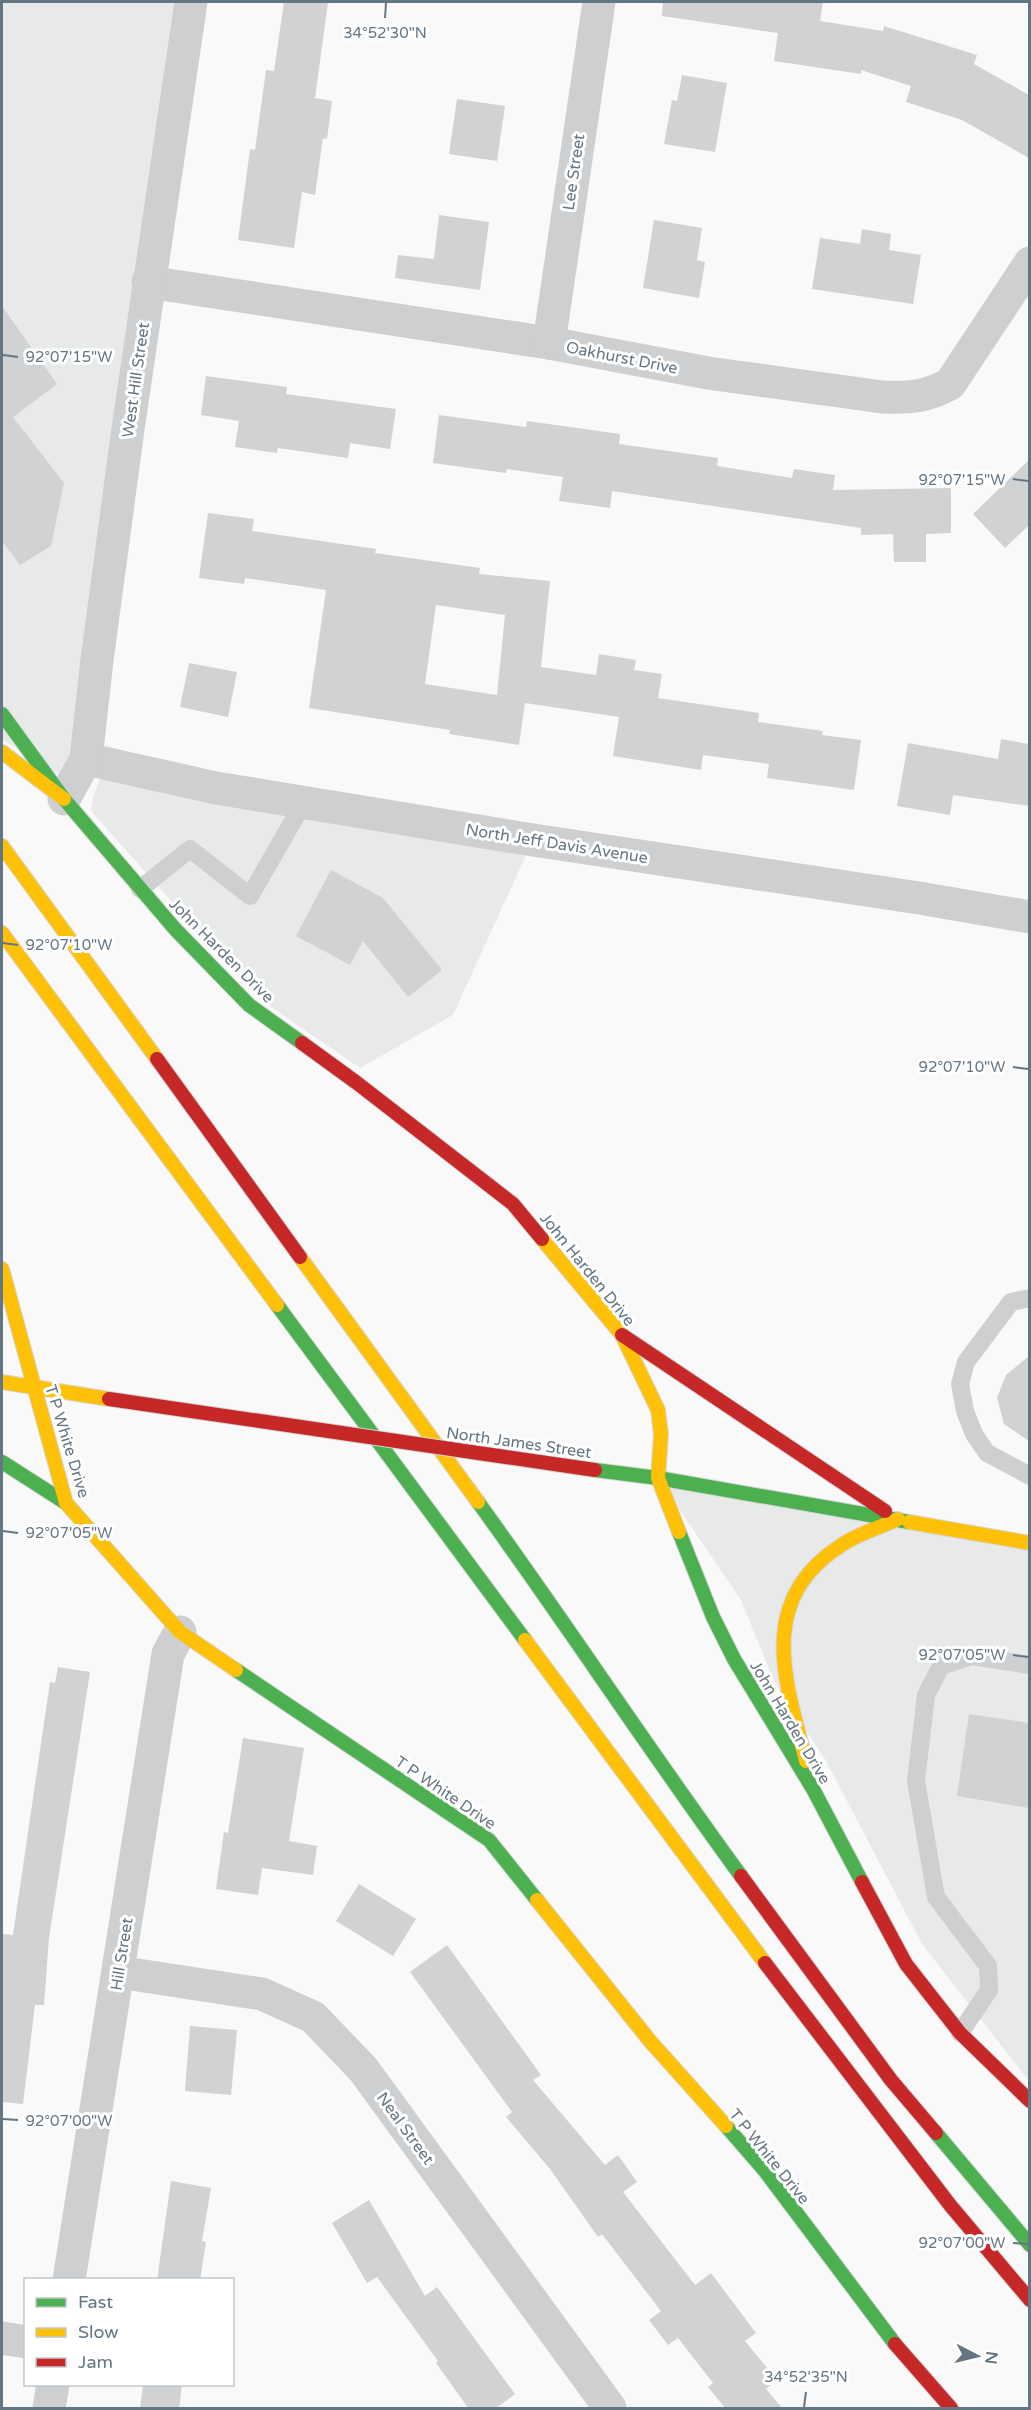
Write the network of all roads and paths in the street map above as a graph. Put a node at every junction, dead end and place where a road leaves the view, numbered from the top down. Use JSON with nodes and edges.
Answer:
{"nodes":[{"id":1,"x":192,"y":2,"type":"edge"},
{"id":2,"x":599,"y":2,"type":"edge"},
{"id":3,"x":1029,"y":263,"type":"edge"},
{"id":4,"x":148,"y":282,"type":"junction"},
{"id":5,"x":549,"y":343,"type":"junction"},
{"id":6,"x":2,"y":714,"type":"edge"},
{"id":7,"x":2,"y":752,"type":"edge"},
{"id":8,"x":86,"y":759,"type":"junction"},
{"id":9,"x":64,"y":799,"type":"junction"},
{"id":10,"x":304,"y":802,"type":"junction"},
{"id":11,"x":2,"y":846,"type":"edge"},
{"id":12,"x":140,"y":889,"type":"junction"},
{"id":13,"x":1029,"y":917,"type":"edge"},
{"id":14,"x":2,"y":933,"type":"edge"},
{"id":15,"x":2,"y":1269,"type":"edge"},
{"id":16,"x":1029,"y":1298,"type":"edge"},
{"id":17,"x":622,"y":1335,"type":"junction"},
{"id":18,"x":2,"y":1382,"type":"edge"},
{"id":19,"x":34,"y":1387,"type":"junction"},
{"id":20,"x":2,"y":1462,"type":"edge"},
{"id":21,"x":1029,"y":1476,"type":"edge"},
{"id":22,"x":658,"y":1478,"type":"junction"},
{"id":23,"x":66,"y":1503,"type":"junction"},
{"id":24,"x":898,"y":1519,"type":"junction"},
{"id":25,"x":1029,"y":1543,"type":"edge"},
{"id":26,"x":180,"y":1632,"type":"junction"},
{"id":27,"x":1029,"y":1665,"type":"edge"},
{"id":28,"x":813,"y":1789,"type":"junction"},
{"id":29,"x":118,"y":1972,"type":"junction"},
{"id":30,"x":960,"y":2033,"type":"junction"},
{"id":31,"x":1029,"y":2101,"type":"edge"},
{"id":32,"x":1029,"y":2245,"type":"edge"},
{"id":33,"x":69,"y":2278,"type":"edge"},
{"id":34,"x":1029,"y":2300,"type":"edge"},
{"id":35,"x":2,"y":2338,"type":"edge"},
{"id":36,"x":24,"y":2342,"type":"edge"},
{"id":37,"x":53,"y":2386,"type":"edge"},
{"id":38,"x":49,"y":2409,"type":"edge"},
{"id":39,"x":610,"y":2409,"type":"edge"},
{"id":40,"x":951,"y":2409,"type":"edge"}],
"edges":[{"from":1,"to":4,"type":"street","name":"West Hill Street"},
{"from":2,"to":5,"type":"street","name":"Lee Street"},
{"from":3,"to":5,"type":"street","name":"Oakhurst Drive"},
{"from":4,"to":5,"type":"street","name":"Oakhurst Drive"},
{"from":4,"to":8,"type":"street","name":"West Hill Street"},
{"from":6,"to":9,"type":"main road","name":"John Harden Drive"},
{"from":7,"to":9,"type":"main road"},
{"from":8,"to":9,"type":"street"},
{"from":8,"to":10,"type":"street","name":"North Jeff Davis Avenue"},
{"from":9,"to":12,"type":"main road","name":"John Harden Drive"},
{"from":10,"to":12,"type":"lane"},
{"from":10,"to":13,"type":"street","name":"North Jeff Davis Avenue"},
{"from":11,"to":32,"type":"main road"},
{"from":12,"to":17,"type":"main road","name":"John Harden Drive"},
{"from":14,"to":34,"type":"main road"},
{"from":15,"to":19,"type":"main road","name":"T P White Drive"},
{"from":16,"to":21,"type":"lane"},
{"from":17,"to":22,"type":"main road","name":"John Harden Drive"},
{"from":17,"to":24,"type":"main road"},
{"from":18,"to":19,"type":"main road","name":"North James Street"},
{"from":19,"to":22,"type":"main road","name":"North James Street","bridge":true},
{"from":19,"to":23,"type":"main road","name":"T P White Drive"},
{"from":20,"to":23,"type":"main road"},
{"from":22,"to":24,"type":"main road","name":"North James Street"},
{"from":22,"to":28,"type":"main road","name":"John Harden Drive"},
{"from":23,"to":26,"type":"main road","name":"T P White Drive"},
{"from":24,"to":25,"type":"main road","name":"North James Street"},
{"from":24,"to":28,"type":"main road"},
{"from":26,"to":29,"type":"street","name":"Hill Street"},
{"from":26,"to":40,"type":"main road","name":"T P White Drive"},
{"from":27,"to":30,"type":"lane"},
{"from":28,"to":30,"type":"main road","name":"John Harden Drive"},
{"from":29,"to":33,"type":"street","name":"Hill Street"},
{"from":29,"to":39,"type":"street","name":"Neal Street"},
{"from":30,"to":31,"type":"main road","name":"John Harden Drive"},
{"from":35,"to":36,"type":"street"},
{"from":37,"to":38,"type":"street"}]}
